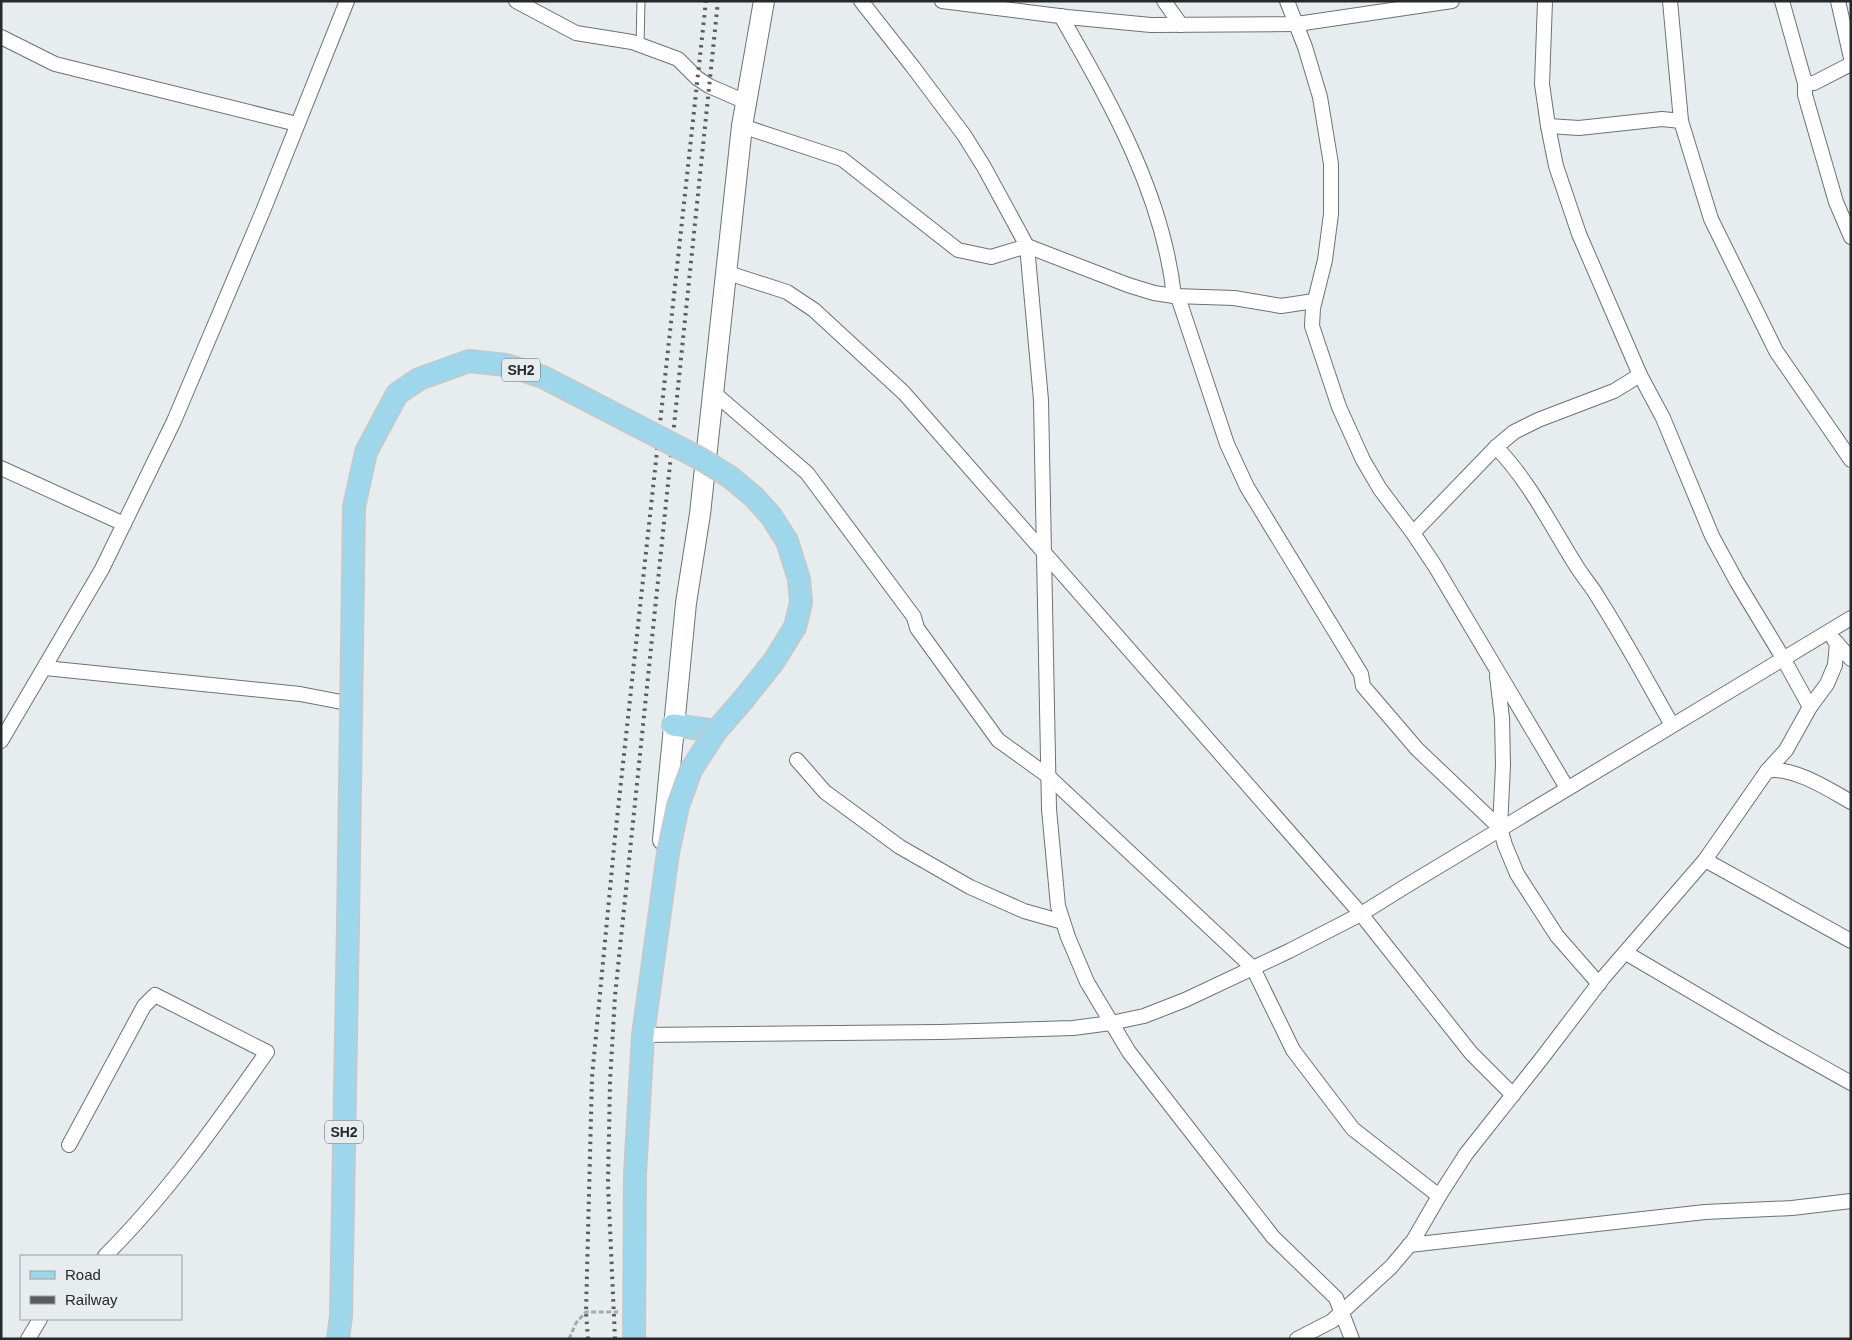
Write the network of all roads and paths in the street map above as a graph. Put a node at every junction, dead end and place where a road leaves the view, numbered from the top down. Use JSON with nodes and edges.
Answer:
{"nodes":[{"id":1,"x":347,"y":1,"type":"edge"},
{"id":2,"x":516,"y":1,"type":"edge"},
{"id":3,"x":641,"y":1,"type":"edge"},
{"id":4,"x":764,"y":1,"type":"edge"},
{"id":5,"x":861,"y":1,"type":"edge"},
{"id":6,"x":942,"y":1,"type":"edge"},
{"id":7,"x":1164,"y":1,"type":"edge"},
{"id":8,"x":1287,"y":1,"type":"edge"},
{"id":9,"x":1452,"y":1,"type":"edge"},
{"id":10,"x":1545,"y":1,"type":"edge"},
{"id":11,"x":1670,"y":1,"type":"edge"},
{"id":12,"x":1782,"y":1,"type":"edge"},
{"id":13,"x":1838,"y":1,"type":"edge"},
{"id":14,"x":978,"y":4,"type":"edge"},
{"id":15,"x":1408,"y":4,"type":"edge"},
{"id":16,"x":1061,"y":16,"type":"junction"},
{"id":17,"x":1297,"y":24,"type":"junction"},
{"id":18,"x":1181,"y":25,"type":"junction"},
{"id":19,"x":1,"y":37,"type":"edge"},
{"id":20,"x":640,"y":44,"type":"junction"},
{"id":21,"x":1851,"y":58,"type":"edge"},
{"id":22,"x":1851,"y":64,"type":"edge"},
{"id":23,"x":1805,"y":83,"type":"junction"},
{"id":24,"x":746,"y":102,"type":"junction"},
{"id":25,"x":1681,"y":121,"type":"junction"},
{"id":26,"x":297,"y":124,"type":"junction"},
{"id":27,"x":742,"y":126,"type":"junction"},
{"id":28,"x":1548,"y":126,"type":"junction"},
{"id":29,"x":1851,"y":237,"type":"edge"},
{"id":30,"x":1027,"y":246,"type":"junction"},
{"id":31,"x":728,"y":273,"type":"junction"},
{"id":32,"x":1176,"y":296,"type":"junction"},
{"id":33,"x":1314,"y":301,"type":"junction"},
{"id":34,"x":1640,"y":375,"type":"junction"},
{"id":35,"x":713,"y":392,"type":"junction"},
{"id":36,"x":1496,"y":446,"type":"junction"},
{"id":37,"x":1851,"y":460,"type":"edge"},
{"id":38,"x":1,"y":468,"type":"edge"},
{"id":39,"x":124,"y":524,"type":"junction"},
{"id":40,"x":1413,"y":533,"type":"junction"},
{"id":41,"x":1044,"y":554,"type":"junction"},
{"id":42,"x":1851,"y":618,"type":"edge"},
{"id":43,"x":1827,"y":631,"type":"junction"},
{"id":44,"x":1837,"y":642,"type":"junction"},
{"id":45,"x":1783,"y":658,"type":"junction"},
{"id":46,"x":1851,"y":659,"type":"edge"},
{"id":47,"x":45,"y":668,"type":"junction"},
{"id":48,"x":1496,"y":670,"type":"junction"},
{"id":49,"x":352,"y":704,"type":"junction"},
{"id":50,"x":1810,"y":707,"type":"junction"},
{"id":51,"x":673,"y":725,"type":"junction"},
{"id":52,"x":1672,"y":725,"type":"junction"},
{"id":53,"x":716,"y":732,"type":"junction"},
{"id":54,"x":1,"y":741,"type":"edge"},
{"id":55,"x":797,"y":760,"type":"dead end"},
{"id":56,"x":1767,"y":771,"type":"junction"},
{"id":57,"x":1048,"y":776,"type":"junction"},
{"id":58,"x":1567,"y":788,"type":"junction"},
{"id":59,"x":1851,"y":802,"type":"edge"},
{"id":60,"x":1500,"y":828,"type":"junction"},
{"id":61,"x":1705,"y":860,"type":"junction"},
{"id":62,"x":1361,"y":914,"type":"junction"},
{"id":63,"x":1063,"y":922,"type":"junction"},
{"id":64,"x":1851,"y":941,"type":"edge"},
{"id":65,"x":654,"y":945,"type":"junction"},
{"id":66,"x":1626,"y":953,"type":"junction"},
{"id":67,"x":1253,"y":968,"type":"junction"},
{"id":68,"x":1599,"y":984,"type":"junction"},
{"id":69,"x":1111,"y":1023,"type":"junction"},
{"id":70,"x":643,"y":1035,"type":"junction"},
{"id":71,"x":1851,"y":1082,"type":"edge"},
{"id":72,"x":1513,"y":1095,"type":"junction"},
{"id":73,"x":69,"y":1145,"type":"dead end"},
{"id":74,"x":1439,"y":1196,"type":"junction"},
{"id":75,"x":1851,"y":1201,"type":"edge"},
{"id":76,"x":1409,"y":1246,"type":"junction"},
{"id":77,"x":106,"y":1255,"type":"edge"},
{"id":78,"x":1343,"y":1313,"type":"junction"},
{"id":79,"x":633,"y":1315,"type":"junction"},
{"id":80,"x":39,"y":1320,"type":"edge"},
{"id":81,"x":28,"y":1339,"type":"edge"},
{"id":82,"x":338,"y":1339,"type":"edge"},
{"id":83,"x":569,"y":1339,"type":"edge"},
{"id":84,"x":634,"y":1339,"type":"edge"},
{"id":85,"x":1297,"y":1339,"type":"edge"},
{"id":86,"x":1352,"y":1339,"type":"edge"}],
"edges":[{"from":1,"to":26,"type":"street"},
{"from":2,"to":20,"type":"street"},
{"from":3,"to":20,"type":"lane"},
{"from":4,"to":24,"type":"main road"},
{"from":5,"to":30,"type":"street"},
{"from":6,"to":14,"type":"street"},
{"from":7,"to":18,"type":"street"},
{"from":8,"to":17,"type":"street"},
{"from":9,"to":15,"type":"street"},
{"from":10,"to":28,"type":"street"},
{"from":11,"to":25,"type":"street"},
{"from":12,"to":23,"type":"street"},
{"from":13,"to":21,"type":"street"},
{"from":14,"to":16,"type":"street"},
{"from":15,"to":17,"type":"street"},
{"from":16,"to":18,"type":"street"},
{"from":16,"to":32,"type":"street"},
{"from":17,"to":18,"type":"street"},
{"from":17,"to":33,"type":"street"},
{"from":19,"to":26,"type":"street"},
{"from":20,"to":24,"type":"street"},
{"from":22,"to":23,"type":"street"},
{"from":23,"to":29,"type":"street"},
{"from":24,"to":27,"type":"main road"},
{"from":25,"to":28,"type":"street"},
{"from":25,"to":37,"type":"street"},
{"from":26,"to":39,"type":"street"},
{"from":27,"to":30,"type":"street"},
{"from":27,"to":31,"type":"main road"},
{"from":28,"to":34,"type":"street"},
{"from":30,"to":32,"type":"street"},
{"from":30,"to":41,"type":"street"},
{"from":31,"to":35,"type":"main road"},
{"from":31,"to":41,"type":"street"},
{"from":32,"to":33,"type":"street"},
{"from":32,"to":60,"type":"street"},
{"from":33,"to":40,"type":"street"},
{"from":34,"to":36,"type":"street"},
{"from":34,"to":45,"type":"street"},
{"from":35,"to":51,"type":"main road"},
{"from":35,"to":57,"type":"street"},
{"from":36,"to":40,"type":"street"},
{"from":36,"to":52,"type":"street"},
{"from":38,"to":39,"type":"street"},
{"from":39,"to":47,"type":"street"},
{"from":40,"to":48,"type":"street"},
{"from":41,"to":57,"type":"street"},
{"from":41,"to":62,"type":"street"},
{"from":42,"to":43,"type":"street"},
{"from":43,"to":44,"type":"street"},
{"from":43,"to":45,"type":"street"},
{"from":44,"to":46,"type":"street"},
{"from":44,"to":50,"type":"street"},
{"from":45,"to":50,"type":"street"},
{"from":45,"to":52,"type":"street"},
{"from":47,"to":49,"type":"street"},
{"from":47,"to":54,"type":"street"},
{"from":48,"to":58,"type":"street"},
{"from":48,"to":60,"type":"street"},
{"from":49,"to":53,"type":"main road","number":"SH2","bridge":true},
{"from":49,"to":82,"type":"main road","number":"SH2","bridge":true},
{"from":50,"to":56,"type":"street"},
{"from":51,"to":53,"type":"main road"},
{"from":51,"to":65,"type":"main road"},
{"from":52,"to":58,"type":"street"},
{"from":53,"to":65,"type":"main road","number":"SH2","bridge":true},
{"from":55,"to":63,"type":"street"},
{"from":56,"to":59,"type":"street"},
{"from":56,"to":61,"type":"street"},
{"from":57,"to":63,"type":"street"},
{"from":57,"to":67,"type":"street"},
{"from":58,"to":60,"type":"street"},
{"from":60,"to":62,"type":"street"},
{"from":60,"to":68,"type":"street"},
{"from":61,"to":64,"type":"street"},
{"from":61,"to":66,"type":"street"},
{"from":62,"to":67,"type":"street"},
{"from":62,"to":72,"type":"street"},
{"from":63,"to":69,"type":"street"},
{"from":65,"to":70,"type":"main road","number":"SH2"},
{"from":66,"to":68,"type":"street"},
{"from":66,"to":71,"type":"street"},
{"from":67,"to":69,"type":"street"},
{"from":67,"to":74,"type":"street"},
{"from":68,"to":72,"type":"street"},
{"from":69,"to":70,"type":"street"},
{"from":69,"to":78,"type":"street"},
{"from":70,"to":79,"type":"main road","number":"SH2"},
{"from":72,"to":74,"type":"street"},
{"from":73,"to":77,"type":"street"},
{"from":74,"to":76,"type":"street"},
{"from":75,"to":76,"type":"street"},
{"from":76,"to":78,"type":"street"},
{"from":78,"to":85,"type":"street"},
{"from":78,"to":86,"type":"street"},
{"from":79,"to":83,"type":"path"},
{"from":79,"to":84,"type":"main road","number":"SH2"},
{"from":80,"to":81,"type":"street"}]}
